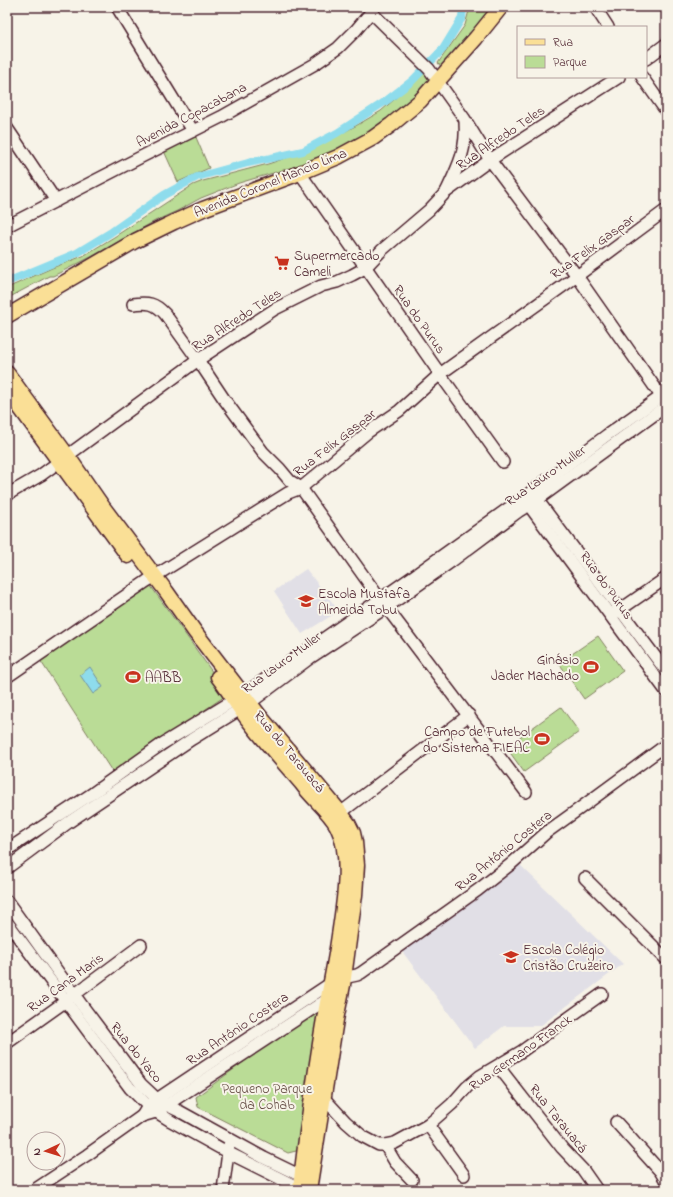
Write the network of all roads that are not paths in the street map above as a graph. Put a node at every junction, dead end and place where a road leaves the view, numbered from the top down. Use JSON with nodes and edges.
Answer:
{"nodes":[{"id":1,"x":117,"y":7,"type":"edge"},
{"id":2,"x":501,"y":7,"type":"edge"},
{"id":3,"x":595,"y":7,"type":"edge"},
{"id":4,"x":372,"y":10,"type":"edge"},
{"id":5,"x":607,"y":26,"type":"edge"},
{"id":6,"x":666,"y":44,"type":"edge"},
{"id":7,"x":647,"y":58,"type":"edge"},
{"id":8,"x":617,"y":78,"type":"edge"},
{"id":9,"x":643,"y":78,"type":"edge"},
{"id":10,"x":437,"y":81,"type":"junction"},
{"id":11,"x":666,"y":111,"type":"edge"},
{"id":12,"x":464,"y":118,"type":"junction"},
{"id":13,"x":7,"y":128,"type":"edge"},
{"id":14,"x":193,"y":131,"type":"junction"},
{"id":15,"x":490,"y":160,"type":"junction"},
{"id":16,"x":300,"y":173,"type":"junction"},
{"id":17,"x":446,"y":192,"type":"junction"},
{"id":18,"x":56,"y":201,"type":"junction"},
{"id":19,"x":666,"y":210,"type":"edge"},
{"id":20,"x":7,"y":226,"type":"edge"},
{"id":21,"x":365,"y":268,"type":"junction"},
{"id":22,"x":577,"y":276,"type":"junction"},
{"id":23,"x":133,"y":304,"type":"dead end"},
{"id":24,"x":7,"y":316,"type":"edge"},
{"id":25,"x":198,"y":360,"type":"junction"},
{"id":26,"x":7,"y":373,"type":"edge"},
{"id":27,"x":440,"y":374,"type":"junction"},
{"id":28,"x":7,"y":390,"type":"edge"},
{"id":29,"x":664,"y":398,"type":"edge"},
{"id":30,"x":63,"y":459,"type":"junction"},
{"id":31,"x":503,"y":462,"type":"dead end"},
{"id":32,"x":301,"y":488,"type":"junction"},
{"id":33,"x":7,"y":496,"type":"edge"},
{"id":34,"x":530,"y":499,"type":"junction"},
{"id":35,"x":666,"y":578,"type":"edge"},
{"id":36,"x":151,"y":579,"type":"junction"},
{"id":37,"x":384,"y":603,"type":"junction"},
{"id":38,"x":616,"y":613,"type":"junction"},
{"id":39,"x":666,"y":672,"type":"edge"},
{"id":40,"x":8,"y":674,"type":"edge"},
{"id":41,"x":666,"y":691,"type":"edge"},
{"id":42,"x":242,"y":702,"type":"junction"},
{"id":43,"x":469,"y":715,"type":"junction"},
{"id":44,"x":666,"y":745,"type":"edge"},
{"id":45,"x":526,"y":792,"type":"dead end"},
{"id":46,"x":336,"y":816,"type":"junction"},
{"id":47,"x":7,"y":850,"type":"edge"},
{"id":48,"x":7,"y":868,"type":"edge"},
{"id":49,"x":585,"y":878,"type":"dead end"},
{"id":50,"x":7,"y":901,"type":"edge"},
{"id":51,"x":7,"y":922,"type":"edge"},
{"id":52,"x":141,"y":944,"type":"dead end"},
{"id":53,"x":666,"y":959,"type":"edge"},
{"id":54,"x":343,"y":982,"type":"junction"},
{"id":55,"x":602,"y":994,"type":"dead end"},
{"id":56,"x":70,"y":998,"type":"junction"},
{"id":57,"x":328,"y":999,"type":"junction"},
{"id":58,"x":292,"y":1016,"type":"junction"},
{"id":59,"x":7,"y":1042,"type":"edge"},
{"id":60,"x":498,"y":1066,"type":"junction"},
{"id":61,"x":319,"y":1093,"type":"junction"},
{"id":62,"x":156,"y":1105,"type":"junction"},
{"id":63,"x":616,"y":1122,"type":"dead end"},
{"id":64,"x":428,"y":1125,"type":"junction"},
{"id":65,"x":230,"y":1140,"type":"junction"},
{"id":66,"x":385,"y":1145,"type":"junction"},
{"id":67,"x":227,"y":1152,"type":"junction"},
{"id":68,"x":464,"y":1175,"type":"dead end"},
{"id":69,"x":412,"y":1180,"type":"dead end"},
{"id":70,"x":666,"y":1181,"type":"edge"},
{"id":71,"x":304,"y":1186,"type":"edge"},
{"id":72,"x":34,"y":1190,"type":"edge"},
{"id":73,"x":223,"y":1190,"type":"edge"},
{"id":74,"x":597,"y":1190,"type":"edge"}],
"edges":[{"from":1,"to":14,"type":"street"},
{"from":2,"to":10,"type":"main road","name":"Avenida Coronel Mancio Lima"},
{"from":3,"to":5,"type":"street"},
{"from":4,"to":10,"type":"street"},
{"from":4,"to":14,"type":"street","name":"Avenida Copacabana"},
{"from":6,"to":7,"type":"street"},
{"from":8,"to":15,"type":"street","name":"Rua Alfredo Teles"},
{"from":9,"to":11,"type":"street"},
{"from":10,"to":12,"type":"street"},
{"from":10,"to":16,"type":"main road","name":"Avenida Coronel Mancio Lima"},
{"from":12,"to":15,"type":"street"},
{"from":12,"to":17,"type":"street"},
{"from":13,"to":18,"type":"street"},
{"from":14,"to":18,"type":"street","name":"Avenida Copacabana"},
{"from":15,"to":17,"type":"street","name":"Rua Alfredo Teles"},
{"from":15,"to":22,"type":"street"},
{"from":16,"to":21,"type":"street","name":"Rua do Purus"},
{"from":16,"to":24,"type":"main road","name":"Avenida Coronel Mancio Lima"},
{"from":17,"to":21,"type":"street","name":"Rua Alfredo Teles"},
{"from":18,"to":20,"type":"street","name":"Avenida Copacabana"},
{"from":19,"to":22,"type":"street","name":"Rua Felix Gaspar"},
{"from":21,"to":25,"type":"street","name":"Rua Alfredo Teles"},
{"from":21,"to":27,"type":"street","name":"Rua do Purus"},
{"from":22,"to":27,"type":"street","name":"Rua Felix Gaspar"},
{"from":22,"to":29,"type":"street"},
{"from":23,"to":25,"type":"street"},
{"from":25,"to":30,"type":"street","name":"Rua Alfredo Teles"},
{"from":25,"to":32,"type":"street"},
{"from":26,"to":30,"type":"main road"},
{"from":27,"to":31,"type":"street","name":"Rua do Purus"},
{"from":27,"to":32,"type":"street","name":"Rua Felix Gaspar"},
{"from":28,"to":30,"type":"main road"},
{"from":29,"to":34,"type":"street","name":"Rua Lauro Muller"},
{"from":30,"to":33,"type":"street","name":"Rua Alfredo Teles"},
{"from":30,"to":36,"type":"main road","name":"Rua do Tarauacá"},
{"from":32,"to":36,"type":"street","name":"Rua Felix Gaspar"},
{"from":32,"to":37,"type":"street"},
{"from":34,"to":37,"type":"street","name":"Rua Lauro Muller"},
{"from":34,"to":38,"type":"street","name":"Rua do Purus"},
{"from":35,"to":38,"type":"street"},
{"from":36,"to":40,"type":"street","name":"Rua Felix Gaspar"},
{"from":36,"to":42,"type":"main road","name":"Rua do Tarauacá"},
{"from":37,"to":42,"type":"street","name":"Rua Lauro Muller"},
{"from":37,"to":43,"type":"street"},
{"from":38,"to":39,"type":"street","name":"Rua do Purus"},
{"from":38,"to":41,"type":"street","name":"Rua do Purus"},
{"from":42,"to":46,"type":"main road","name":"Rua do Tarauacá"},
{"from":42,"to":47,"type":"street","name":"Rua Lauro Muller"},
{"from":42,"to":48,"type":"street","name":"Rua Lauro Muller"},
{"from":43,"to":45,"type":"street"},
{"from":43,"to":46,"type":"street"},
{"from":44,"to":54,"type":"street","name":"Rua Antônio Costera"},
{"from":46,"to":54,"type":"main road","name":"Rua do Tarauacá"},
{"from":49,"to":53,"type":"street"},
{"from":50,"to":56,"type":"street","name":"Rua do Yaco"},
{"from":51,"to":56,"type":"street","name":"Rua do Yaco"},
{"from":52,"to":56,"type":"street","name":"Rua Cana Maris"},
{"from":54,"to":57,"type":"main road","name":"Rua do Tarauacá"},
{"from":54,"to":58,"type":"street","name":"Rua Antônio Costera"},
{"from":54,"to":61,"type":"main road","name":"Rua do Tarauacá"},
{"from":55,"to":60,"type":"street","name":"Rua Germano Franck"},
{"from":56,"to":59,"type":"street","name":"Rua Cana Maris"},
{"from":56,"to":62,"type":"street","name":"Rua do Yaco"},
{"from":57,"to":58,"type":"street","name":"Rua Antônio Costera"},
{"from":57,"to":61,"type":"main road","name":"Rua do Tarauacá"},
{"from":58,"to":62,"type":"street","name":"Rua Antônio Costera"},
{"from":60,"to":64,"type":"street","name":"Rua Germano Franck"},
{"from":60,"to":74,"type":"street","name":"Rua Tarauacá"},
{"from":61,"to":66,"type":"street"},
{"from":61,"to":71,"type":"main road"},
{"from":62,"to":65,"type":"street","name":"Rua do Yaco"},
{"from":62,"to":67,"type":"street","name":"Rua do Yaco"},
{"from":62,"to":72,"type":"street","name":"Rua Antônio Costera"},
{"from":63,"to":70,"type":"street"},
{"from":64,"to":66,"type":"street","name":"Rua Germano Franck"},
{"from":64,"to":68,"type":"street"},
{"from":65,"to":67,"type":"street"},
{"from":65,"to":71,"type":"street","name":"Rua do Yaco"},
{"from":66,"to":69,"type":"street"},
{"from":67,"to":71,"type":"street","name":"Rua do Yaco"},
{"from":67,"to":73,"type":"street"}]}
